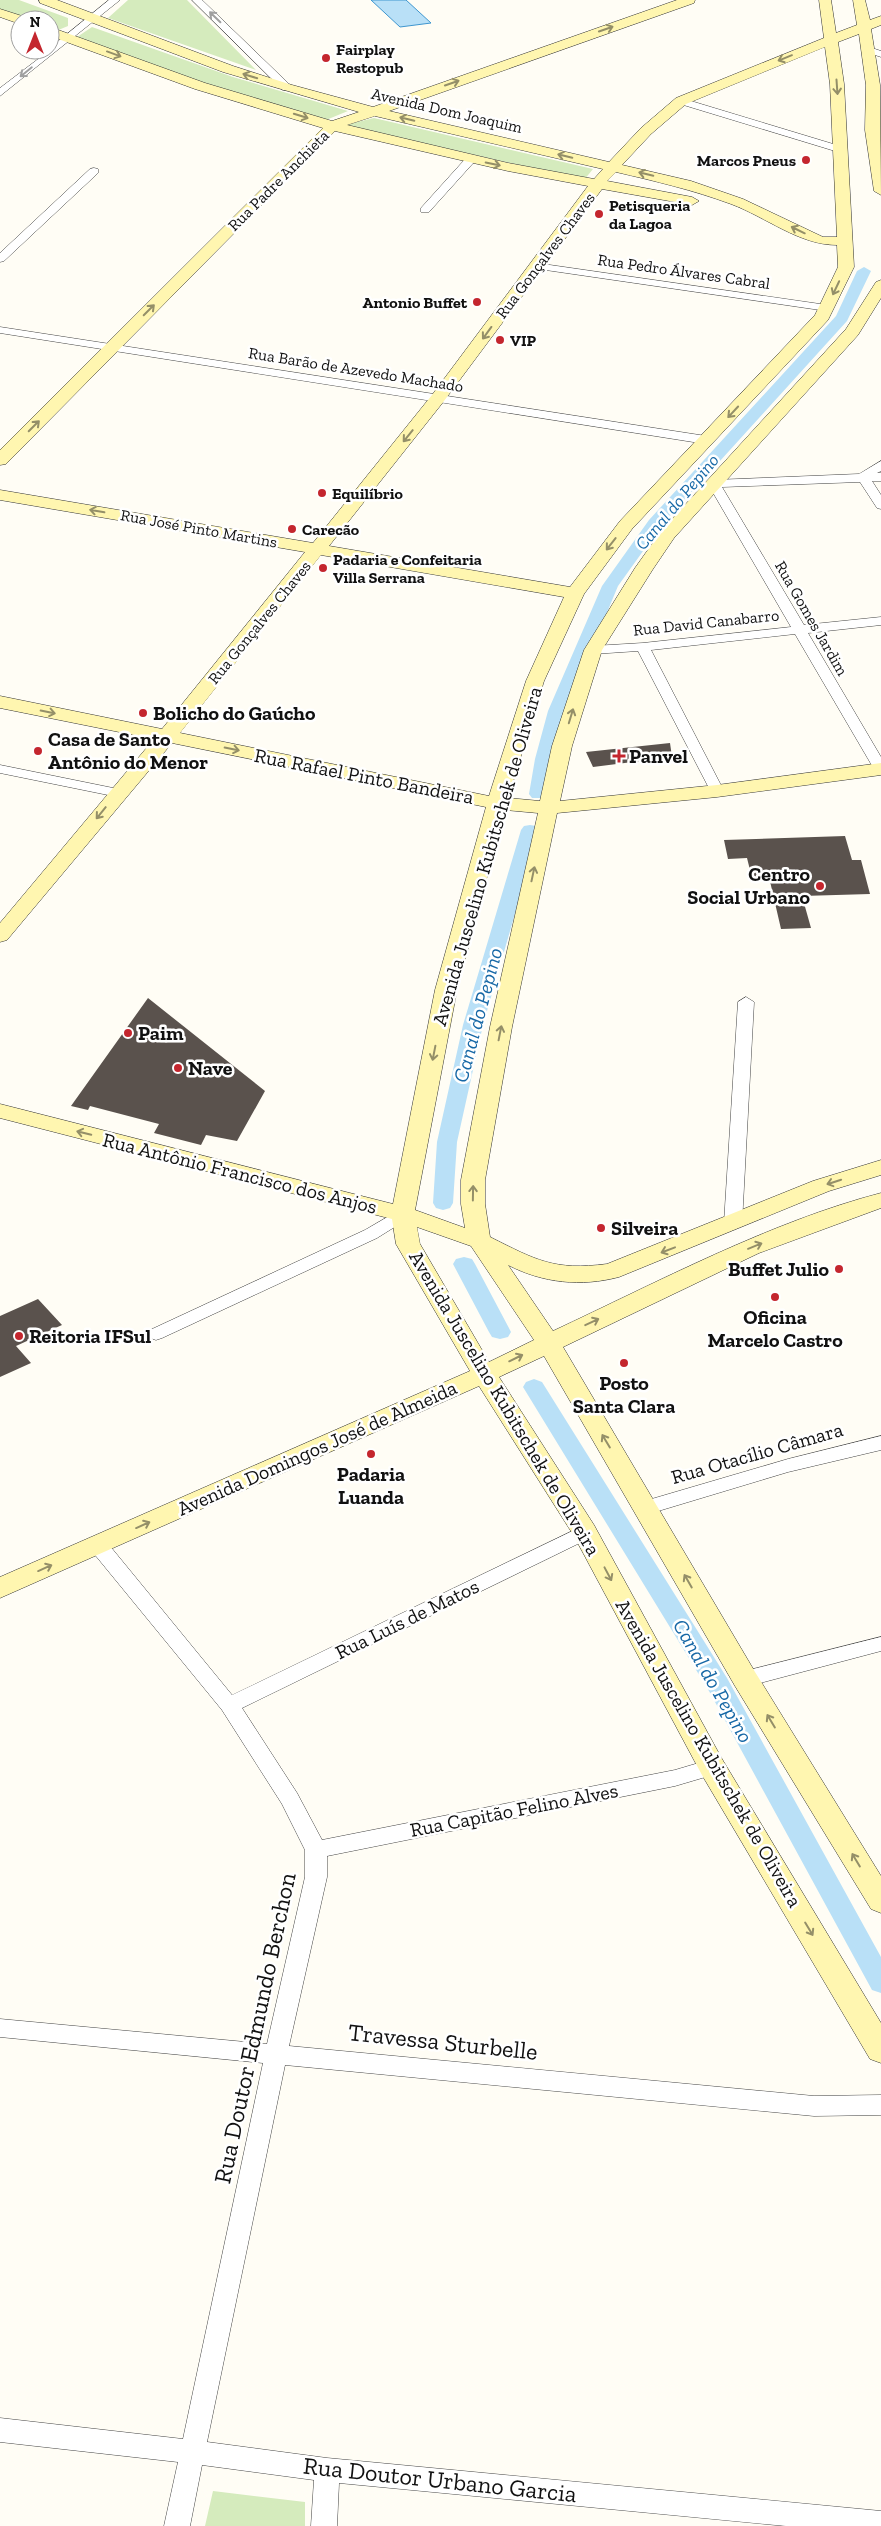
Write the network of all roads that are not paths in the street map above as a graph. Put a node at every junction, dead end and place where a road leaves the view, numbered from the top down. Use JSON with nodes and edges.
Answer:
{"nodes":[{"id":1,"x":45,"y":0,"type":"edge"},
{"id":2,"x":115,"y":0,"type":"edge"},
{"id":3,"x":197,"y":0,"type":"edge"},
{"id":4,"x":689,"y":0,"type":"edge"},
{"id":5,"x":825,"y":0,"type":"edge"},
{"id":6,"x":860,"y":0,"type":"edge"},
{"id":7,"x":90,"y":19,"type":"junction"},
{"id":8,"x":881,"y":20,"type":"edge"},
{"id":9,"x":864,"y":26,"type":"junction"},
{"id":10,"x":60,"y":34,"type":"edge"},
{"id":11,"x":68,"y":37,"type":"junction"},
{"id":12,"x":830,"y":39,"type":"junction"},
{"id":13,"x":875,"y":52,"type":"edge"},
{"id":14,"x":288,"y":88,"type":"junction"},
{"id":15,"x":0,"y":93,"type":"edge"},
{"id":16,"x":680,"y":101,"type":"junction"},
{"id":17,"x":373,"y":111,"type":"junction"},
{"id":18,"x":332,"y":126,"type":"junction"},
{"id":19,"x":877,"y":128,"type":"edge"},
{"id":20,"x":839,"y":149,"type":"junction"},
{"id":21,"x":471,"y":159,"type":"junction"},
{"id":22,"x":613,"y":166,"type":"junction"},
{"id":23,"x":94,"y":171,"type":"dead end"},
{"id":24,"x":840,"y":180,"type":"junction"},
{"id":25,"x":874,"y":181,"type":"edge"},
{"id":26,"x":596,"y":185,"type":"junction"},
{"id":27,"x":425,"y":210,"type":"dead end"},
{"id":28,"x":844,"y":241,"type":"junction"},
{"id":29,"x":0,"y":259,"type":"edge"},
{"id":30,"x":536,"y":266,"type":"junction"},
{"id":31,"x":846,"y":268,"type":"junction"},
{"id":32,"x":881,"y":285,"type":"edge"},
{"id":33,"x":827,"y":308,"type":"junction"},
{"id":34,"x":820,"y":324,"type":"junction"},
{"id":35,"x":0,"y":330,"type":"edge"},
{"id":36,"x":847,"y":331,"type":"junction"},
{"id":37,"x":112,"y":347,"type":"junction"},
{"id":38,"x":438,"y":398,"type":"junction"},
{"id":39,"x":706,"y":440,"type":"junction"},
{"id":40,"x":0,"y":460,"type":"edge"},
{"id":41,"x":881,"y":465,"type":"edge"},
{"id":42,"x":881,"y":477,"type":"edge"},
{"id":43,"x":863,"y":478,"type":"junction"},
{"id":44,"x":714,"y":484,"type":"junction"},
{"id":45,"x":0,"y":495,"type":"edge"},
{"id":46,"x":881,"y":505,"type":"edge"},
{"id":47,"x":647,"y":530,"type":"junction"},
{"id":48,"x":318,"y":548,"type":"junction"},
{"id":49,"x":575,"y":593,"type":"junction"},
{"id":50,"x":881,"y":621,"type":"edge"},
{"id":51,"x":799,"y":630,"type":"junction"},
{"id":52,"x":643,"y":647,"type":"junction"},
{"id":53,"x":594,"y":650,"type":"junction"},
{"id":54,"x":0,"y":702,"type":"edge"},
{"id":55,"x":167,"y":736,"type":"junction"},
{"id":56,"x":0,"y":769,"type":"edge"},
{"id":57,"x":881,"y":769,"type":"edge"},
{"id":58,"x":717,"y":791,"type":"junction"},
{"id":59,"x":118,"y":793,"type":"junction"},
{"id":60,"x":497,"y":803,"type":"junction"},
{"id":61,"x":547,"y":808,"type":"junction"},
{"id":62,"x":0,"y":936,"type":"edge"},
{"id":63,"x":746,"y":1002,"type":"dead end"},
{"id":64,"x":0,"y":1111,"type":"edge"},
{"id":65,"x":881,"y":1167,"type":"edge"},
{"id":66,"x":881,"y":1200,"type":"edge"},
{"id":67,"x":403,"y":1214,"type":"junction"},
{"id":68,"x":733,"y":1224,"type":"junction"},
{"id":69,"x":478,"y":1241,"type":"junction"},
{"id":70,"x":156,"y":1334,"type":"dead end"},
{"id":71,"x":548,"y":1342,"type":"junction"},
{"id":72,"x":484,"y":1374,"type":"junction"},
{"id":73,"x":881,"y":1443,"type":"edge"},
{"id":74,"x":646,"y":1508,"type":"junction"},
{"id":75,"x":585,"y":1532,"type":"junction"},
{"id":76,"x":98,"y":1545,"type":"junction"},
{"id":77,"x":0,"y":1588,"type":"edge"},
{"id":78,"x":881,"y":1644,"type":"edge"},
{"id":79,"x":745,"y":1679,"type":"junction"},
{"id":80,"x":228,"y":1706,"type":"junction"},
{"id":81,"x":712,"y":1767,"type":"junction"},
{"id":82,"x":316,"y":1850,"type":"junction"},
{"id":83,"x":881,"y":1902,"type":"edge"},
{"id":84,"x":0,"y":2028,"type":"edge"},
{"id":85,"x":881,"y":2050,"type":"edge"},
{"id":86,"x":276,"y":2054,"type":"junction"},
{"id":87,"x":881,"y":2105,"type":"edge"},
{"id":88,"x":0,"y":2430,"type":"edge"},
{"id":89,"x":193,"y":2452,"type":"junction"},
{"id":90,"x":327,"y":2470,"type":"junction"},
{"id":91,"x":881,"y":2523,"type":"edge"},
{"id":92,"x":177,"y":2526,"type":"edge"},
{"id":93,"x":324,"y":2526,"type":"edge"}],
"edges":[{"from":1,"to":7,"type":"main road","name":"Avenida Dom Joaquim"},
{"from":2,"to":7,"type":"street"},
{"from":14,"to":3,"type":"street","one_way":true},
{"from":17,"to":4,"type":"main road","name":"Rua Padre Anchieta","one_way":true},
{"from":5,"to":12,"type":"main road","name":"Avenida Juscelino Kubitschek de Oliveira"},
{"from":6,"to":9,"type":"main road"},
{"from":7,"to":11,"type":"street"},
{"from":14,"to":7,"type":"main road","name":"Avenida Dom Joaquim","one_way":true},
{"from":8,"to":9,"type":"main road","name":"Rua Gonçalves Chaves"},
{"from":9,"to":12,"type":"main road","name":"Rua Gonçalves Chaves"},
{"from":9,"to":13,"type":"main road"},
{"from":10,"to":11,"type":"main road"},
{"from":11,"to":15,"type":"street","one_way":true},
{"from":11,"to":18,"type":"main road","one_way":true},
{"from":12,"to":16,"type":"main road","name":"Rua Gonçalves Chaves","one_way":true},
{"from":12,"to":20,"type":"main road","name":"Avenida Juscelino Kubitschek de Oliveira","one_way":true},
{"from":13,"to":19,"type":"main road"},
{"from":14,"to":17,"type":"main road","name":"Avenida Dom Joaquim"},
{"from":16,"to":20,"type":"street"},
{"from":16,"to":22,"type":"main road","name":"Rua Gonçalves Chaves"},
{"from":17,"to":18,"type":"main road","name":"Rua Padre Anchieta"},
{"from":22,"to":17,"type":"main road","name":"Avenida Dom Joaquim","one_way":true},
{"from":18,"to":21,"type":"main road"},
{"from":37,"to":18,"type":"main road","name":"Rua Padre Anchieta","one_way":true},
{"from":19,"to":25,"type":"main road"},
{"from":20,"to":24,"type":"main road","name":"Avenida Juscelino Kubitschek de Oliveira"},
{"from":21,"to":26,"type":"main road","one_way":true},
{"from":21,"to":27,"type":"street"},
{"from":22,"to":26,"type":"main road","name":"Rua Gonçalves Chaves"},
{"from":28,"to":22,"type":"main road","name":"Avenida Dom Joaquim","one_way":true},
{"from":23,"to":29,"type":"street"},
{"from":24,"to":25,"type":"main road"},
{"from":24,"to":28,"type":"main road","name":"Avenida Juscelino Kubitschek de Oliveira"},
{"from":26,"to":30,"type":"main road","name":"Rua Gonçalves Chaves"},
{"from":26,"to":31,"type":"main road"},
{"from":28,"to":31,"type":"main road","name":"Avenida Juscelino Kubitschek de Oliveira"},
{"from":30,"to":33,"type":"street","name":"Rua Pedro Álvares Cabral"},
{"from":30,"to":38,"type":"main road","name":"Rua Gonçalves Chaves","one_way":true},
{"from":31,"to":33,"type":"main road","name":"Avenida Juscelino Kubitschek de Oliveira","one_way":true},
{"from":32,"to":36,"type":"main road","name":"Avenida Juscelino Kubitschek de Oliveira"},
{"from":33,"to":34,"type":"main road","name":"Avenida Juscelino Kubitschek de Oliveira"},
{"from":34,"to":36,"type":"main road"},
{"from":34,"to":39,"type":"main road","name":"Avenida Juscelino Kubitschek de Oliveira","one_way":true},
{"from":35,"to":37,"type":"street","name":"Rua Barão de Azevedo Machado"},
{"from":36,"to":44,"type":"main road","name":"Avenida Juscelino Kubitschek de Oliveira"},
{"from":37,"to":38,"type":"street","name":"Rua Barão de Azevedo Machado"},
{"from":40,"to":37,"type":"main road","name":"Rua Padre Anchieta","one_way":true},
{"from":38,"to":39,"type":"street","name":"Rua Barão de Azevedo Machado"},
{"from":38,"to":48,"type":"main road","name":"Rua Gonçalves Chaves","one_way":true},
{"from":39,"to":47,"type":"main road","name":"Avenida Juscelino Kubitschek de Oliveira"},
{"from":41,"to":43,"type":"street"},
{"from":42,"to":43,"type":"street"},
{"from":43,"to":44,"type":"street"},
{"from":43,"to":46,"type":"street"},
{"from":44,"to":47,"type":"main road","name":"Avenida Juscelino Kubitschek de Oliveira"},
{"from":44,"to":51,"type":"street","name":"Rua Gomes Jardim"},
{"from":48,"to":45,"type":"main road","name":"Rua José Pinto Martins","one_way":true},
{"from":47,"to":49,"type":"main road","name":"Avenida Juscelino Kubitschek de Oliveira","one_way":true},
{"from":47,"to":53,"type":"main road","name":"Avenida Juscelino Kubitschek de Oliveira"},
{"from":48,"to":49,"type":"main road","name":"Rua José Pinto Martins"},
{"from":48,"to":55,"type":"main road","name":"Rua Gonçalves Chaves"},
{"from":49,"to":60,"type":"main road","name":"Avenida Juscelino Kubitschek de Oliveira"},
{"from":50,"to":51,"type":"street","name":"Rua David Canabarro"},
{"from":51,"to":52,"type":"street","name":"Rua David Canabarro"},
{"from":51,"to":57,"type":"street","name":"Rua Gomes Jardim"},
{"from":52,"to":53,"type":"street","name":"Rua David Canabarro"},
{"from":52,"to":58,"type":"street"},
{"from":61,"to":53,"type":"main road","name":"Avenida Juscelino Kubitschek de Oliveira","one_way":true},
{"from":54,"to":55,"type":"main road","name":"Rua Rafael Pinto Bandeira","one_way":true},
{"from":55,"to":59,"type":"main road","name":"Rua Gonçalves Chaves"},
{"from":55,"to":60,"type":"main road","name":"Rua Rafael Pinto Bandeira","one_way":true},
{"from":56,"to":59,"type":"street"},
{"from":57,"to":58,"type":"main road","name":"Rua Rafael Pinto Bandeira"},
{"from":58,"to":61,"type":"main road","name":"Rua Rafael Pinto Bandeira"},
{"from":59,"to":62,"type":"main road","name":"Rua Gonçalves Chaves","one_way":true},
{"from":60,"to":61,"type":"main road","name":"Rua Rafael Pinto Bandeira"},
{"from":60,"to":67,"type":"main road","name":"Avenida Juscelino Kubitschek de Oliveira","one_way":true},
{"from":69,"to":61,"type":"main road","name":"Avenida Juscelino Kubitschek de Oliveira","one_way":true},
{"from":63,"to":68,"type":"street"},
{"from":67,"to":64,"type":"main road","name":"Rua Antônio Francisco dos Anjos","one_way":true},
{"from":65,"to":68,"type":"main road","one_way":true},
{"from":71,"to":66,"type":"main road","name":"Avenida Domingos José de Almeida","one_way":true},
{"from":67,"to":69,"type":"main road","name":"Rua Antônio Francisco dos Anjos"},
{"from":67,"to":70,"type":"street"},
{"from":67,"to":72,"type":"main road","name":"Avenida Juscelino Kubitschek de Oliveira"},
{"from":68,"to":69,"type":"main road","one_way":true},
{"from":69,"to":71,"type":"main road","name":"Avenida Juscelino Kubitschek de Oliveira"},
{"from":72,"to":71,"type":"main road","name":"Avenida Domingos José de Almeida","one_way":true},
{"from":74,"to":71,"type":"main road","name":"Avenida Juscelino Kubitschek de Oliveira","one_way":true},
{"from":72,"to":75,"type":"main road","name":"Avenida Juscelino Kubitschek de Oliveira"},
{"from":76,"to":72,"type":"main road","name":"Avenida Domingos José de Almeida","one_way":true},
{"from":73,"to":74,"type":"street","name":"Rua Otacílio Câmara"},
{"from":79,"to":74,"type":"main road","name":"Avenida Juscelino Kubitschek de Oliveira","one_way":true},
{"from":75,"to":80,"type":"street","name":"Rua Luís de Matos"},
{"from":75,"to":81,"type":"main road","name":"Avenida Juscelino Kubitschek de Oliveira","one_way":true},
{"from":77,"to":76,"type":"main road","name":"Avenida Domingos José de Almeida","one_way":true},
{"from":76,"to":80,"type":"street","name":"Rua Doutor Edmundo Berchon"},
{"from":78,"to":79,"type":"street"},
{"from":83,"to":79,"type":"main road","name":"Avenida Juscelino Kubitschek de Oliveira","one_way":true},
{"from":80,"to":82,"type":"street","name":"Rua Doutor Edmundo Berchon"},
{"from":81,"to":82,"type":"street","name":"Rua Capitão Felino Alves"},
{"from":81,"to":85,"type":"main road","name":"Avenida Juscelino Kubitschek de Oliveira","one_way":true},
{"from":82,"to":86,"type":"street","name":"Rua Doutor Edmundo Berchon"},
{"from":84,"to":86,"type":"street","name":"Travessa Sturbelle"},
{"from":86,"to":87,"type":"street","name":"Travessa Sturbelle"},
{"from":86,"to":89,"type":"street","name":"Rua Doutor Edmundo Berchon"},
{"from":88,"to":89,"type":"street","name":"Rua Doutor Urbano Garcia"},
{"from":89,"to":90,"type":"street","name":"Rua Doutor Urbano Garcia"},
{"from":89,"to":92,"type":"street","name":"Rua Doutor Edmundo Berchon"},
{"from":90,"to":91,"type":"street","name":"Rua Doutor Urbano Garcia"},
{"from":90,"to":93,"type":"street"}]}
